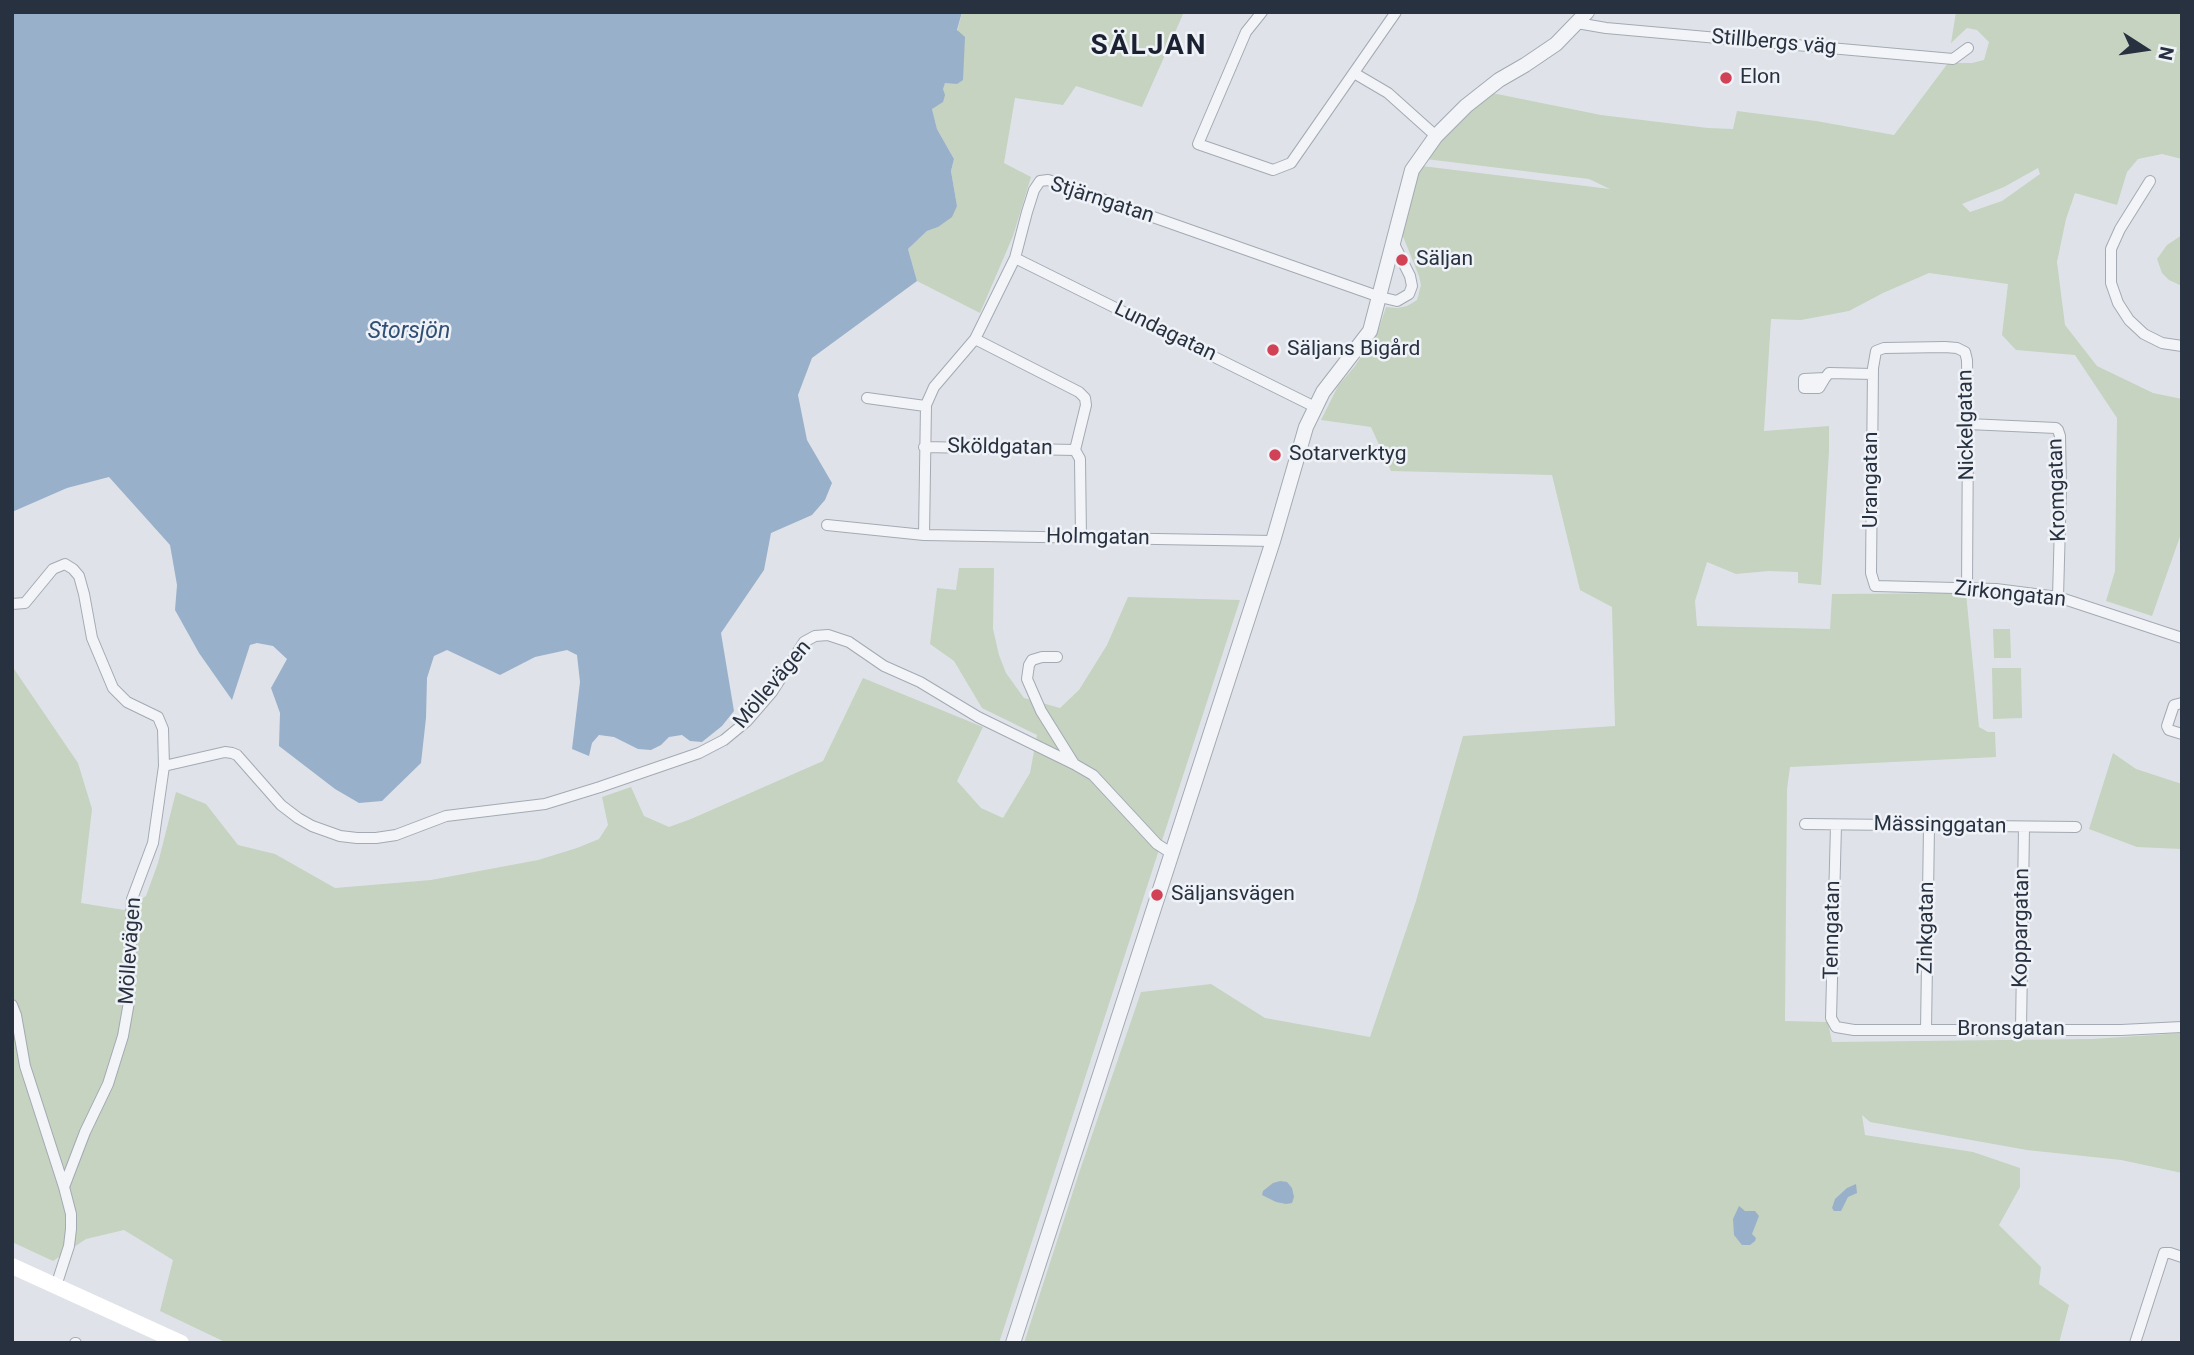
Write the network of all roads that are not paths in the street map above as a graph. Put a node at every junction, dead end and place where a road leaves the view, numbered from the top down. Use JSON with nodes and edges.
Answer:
{"nodes":[{"id":1,"x":1262,"y":12,"type":"edge"},
{"id":2,"x":1396,"y":12,"type":"edge"},
{"id":3,"x":1582,"y":18,"type":"edge"},
{"id":4,"x":1968,"y":48,"type":"dead end"},
{"id":5,"x":1354,"y":73,"type":"junction"},
{"id":6,"x":1436,"y":136,"type":"junction"},
{"id":7,"x":2150,"y":181,"type":"dead end"},
{"id":8,"x":1392,"y":240,"type":"junction"},
{"id":9,"x":1015,"y":258,"type":"junction"},
{"id":10,"x":1380,"y":297,"type":"junction"},
{"id":11,"x":975,"y":340,"type":"junction"},
{"id":12,"x":2182,"y":346,"type":"edge"},
{"id":13,"x":1876,"y":351,"type":"joint"},
{"id":14,"x":1873,"y":374,"type":"junction"},
{"id":15,"x":1825,"y":378,"type":"dead end"},
{"id":16,"x":867,"y":398,"type":"dead end"},
{"id":17,"x":925,"y":406,"type":"junction"},
{"id":18,"x":1315,"y":407,"type":"junction"},
{"id":19,"x":1968,"y":424,"type":"junction"},
{"id":20,"x":924,"y":447,"type":"junction"},
{"id":21,"x":1075,"y":450,"type":"junction"},
{"id":22,"x":827,"y":525,"type":"dead end"},
{"id":23,"x":924,"y":535,"type":"junction"},
{"id":24,"x":1082,"y":538,"type":"junction"},
{"id":25,"x":1273,"y":541,"type":"junction"},
{"id":26,"x":1875,"y":586,"type":"joint"},
{"id":27,"x":1967,"y":588,"type":"junction"},
{"id":28,"x":2058,"y":597,"type":"junction"},
{"id":29,"x":12,"y":604,"type":"edge"},
{"id":30,"x":2182,"y":638,"type":"edge"},
{"id":31,"x":1057,"y":657,"type":"dead end"},
{"id":32,"x":2182,"y":703,"type":"edge"},
{"id":33,"x":2182,"y":734,"type":"edge"},
{"id":34,"x":1074,"y":764,"type":"junction"},
{"id":35,"x":164,"y":766,"type":"junction"},
{"id":36,"x":1805,"y":824,"type":"dead end"},
{"id":37,"x":1836,"y":825,"type":"junction"},
{"id":38,"x":1929,"y":827,"type":"junction"},
{"id":39,"x":2024,"y":827,"type":"junction"},
{"id":40,"x":2076,"y":827,"type":"dead end"},
{"id":41,"x":1171,"y":853,"type":"junction"},
{"id":42,"x":12,"y":1005,"type":"edge"},
{"id":43,"x":2182,"y":1027,"type":"edge"},
{"id":44,"x":1841,"y":1029,"type":"joint"},
{"id":45,"x":1926,"y":1030,"type":"junction"},
{"id":46,"x":2021,"y":1030,"type":"junction"},
{"id":47,"x":64,"y":1187,"type":"junction"},
{"id":48,"x":2182,"y":1257,"type":"edge"},
{"id":49,"x":12,"y":1266,"type":"edge"},
{"id":50,"x":56,"y":1286,"type":"junction"},
{"id":51,"x":181,"y":1343,"type":"edge"},
{"id":52,"x":1013,"y":1343,"type":"edge"},
{"id":53,"x":2135,"y":1343,"type":"edge"}],
"edges":[{"from":1,"to":5,"type":"street"},
{"from":2,"to":5,"type":"street"},
{"from":3,"to":4,"type":"street","name":"Stillbergs väg"},
{"from":3,"to":6,"type":"street"},
{"from":5,"to":6,"type":"street"},
{"from":6,"to":8,"type":"street"},
{"from":7,"to":12,"type":"street"},
{"from":8,"to":10,"type":"street"},
{"from":8,"to":10,"type":"street"},
{"from":9,"to":10,"type":"street","name":"Stjärngatan"},
{"from":9,"to":11,"type":"street","name":"Stjärngatan"},
{"from":9,"to":18,"type":"street","name":"Lundagatan"},
{"from":10,"to":18,"type":"street"},
{"from":11,"to":17,"type":"street","name":"Stjärngatan"},
{"from":11,"to":21,"type":"street"},
{"from":13,"to":14,"type":"street","name":"Urangatan"},
{"from":13,"to":19,"type":"street","name":"Nickelgatan"},
{"from":14,"to":15,"type":"street"},
{"from":14,"to":26,"type":"street","name":"Urangatan"},
{"from":16,"to":17,"type":"street"},
{"from":17,"to":20,"type":"street","name":"Stjärngatan"},
{"from":18,"to":25,"type":"street"},
{"from":19,"to":27,"type":"street","name":"Nickelgatan"},
{"from":19,"to":28,"type":"street","name":"Kromgatan"},
{"from":20,"to":21,"type":"street","name":"Sköldgatan"},
{"from":20,"to":23,"type":"street","name":"Stjärngatan"},
{"from":21,"to":24,"type":"street"},
{"from":22,"to":23,"type":"street"},
{"from":23,"to":24,"type":"street","name":"Holmgatan"},
{"from":24,"to":25,"type":"street","name":"Holmgatan"},
{"from":25,"to":41,"type":"street"},
{"from":26,"to":27,"type":"street","name":"Zirkongatan"},
{"from":27,"to":28,"type":"street","name":"Zirkongatan"},
{"from":28,"to":30,"type":"street","name":"Zirkongatan"},
{"from":29,"to":35,"type":"street","name":"Möllevägen"},
{"from":31,"to":34,"type":"street"},
{"from":32,"to":33,"type":"street"},
{"from":34,"to":35,"type":"street","name":"Möllevägen"},
{"from":34,"to":41,"type":"street","name":"Möllevägen"},
{"from":35,"to":47,"type":"street","name":"Möllevägen"},
{"from":36,"to":37,"type":"street","name":"Mässinggatan"},
{"from":37,"to":38,"type":"street","name":"Mässinggatan"},
{"from":37,"to":44,"type":"street","name":"Tenngatan"},
{"from":38,"to":39,"type":"street","name":"Mässinggatan"},
{"from":38,"to":45,"type":"street","name":"Zinkgatan"},
{"from":39,"to":40,"type":"street","name":"Mässinggatan"},
{"from":39,"to":46,"type":"street","name":"Koppargatan"},
{"from":41,"to":52,"type":"street"},
{"from":42,"to":47,"type":"street"},
{"from":43,"to":46,"type":"street","name":"Bronsgatan"},
{"from":44,"to":45,"type":"street","name":"Bronsgatan"},
{"from":45,"to":46,"type":"street","name":"Bronsgatan"},
{"from":47,"to":50,"type":"street"},
{"from":48,"to":53,"type":"street"},
{"from":49,"to":50,"type":"main road"},
{"from":50,"to":51,"type":"main road"}]}
